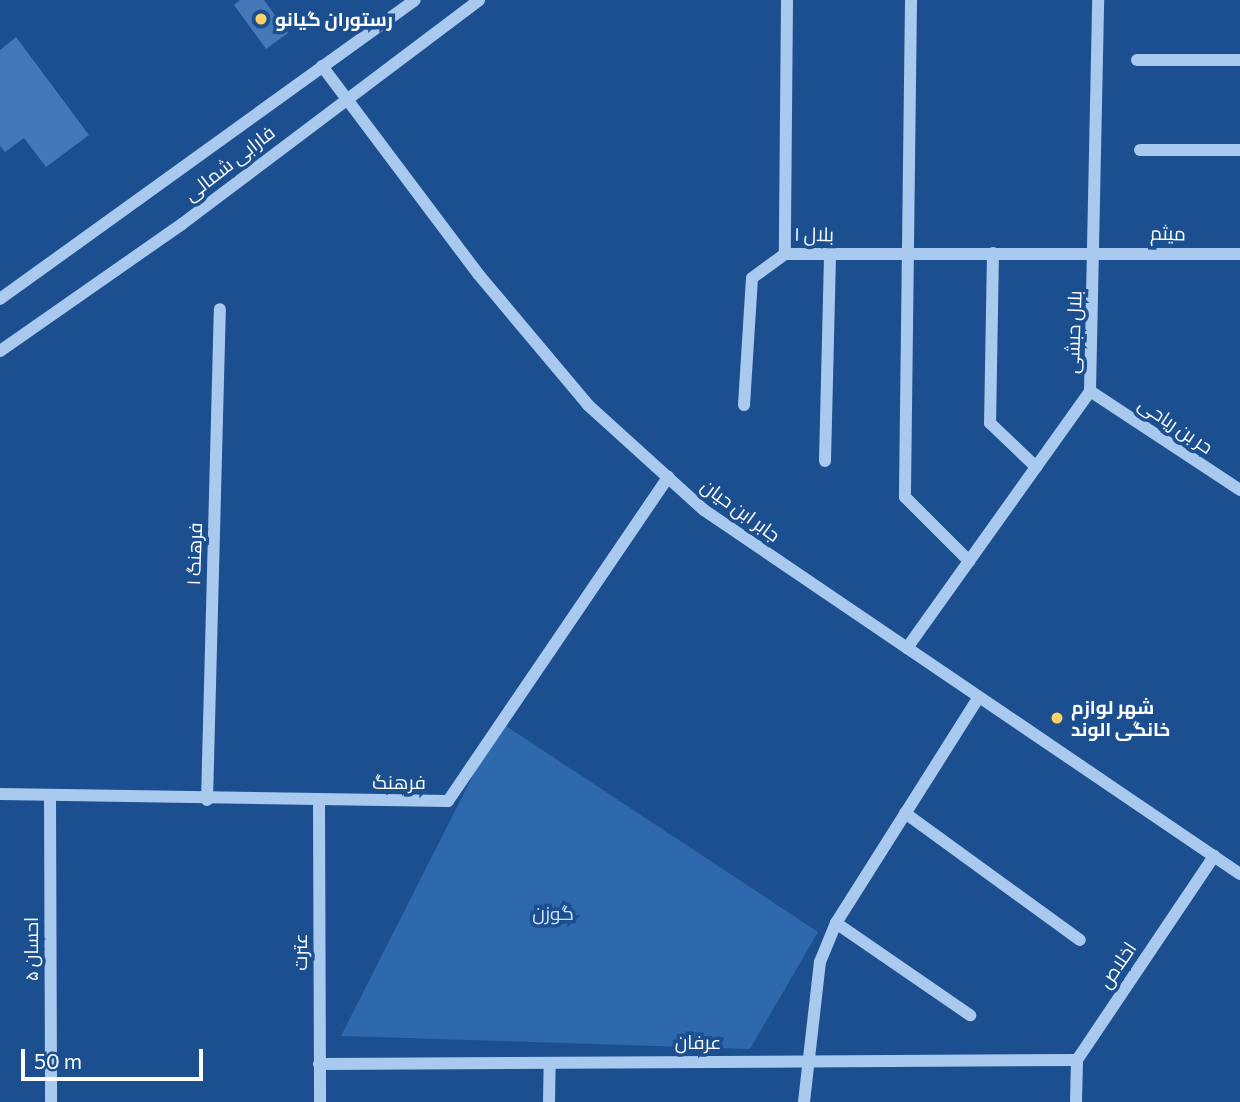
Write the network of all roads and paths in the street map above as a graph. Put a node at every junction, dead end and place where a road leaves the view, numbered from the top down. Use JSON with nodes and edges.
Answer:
{"nodes":[{"id":1,"x":479,"y":0,"type":"edge"},
{"id":2,"x":787,"y":0,"type":"edge"},
{"id":3,"x":911,"y":0,"type":"edge"},
{"id":4,"x":1098,"y":0,"type":"edge"},
{"id":5,"x":412,"y":1,"type":"edge"},
{"id":6,"x":1137,"y":60,"type":"dead end"},
{"id":7,"x":1240,"y":60,"type":"edge"},
{"id":8,"x":322,"y":66,"type":"junction"},
{"id":9,"x":345,"y":96,"type":"junction"},
{"id":10,"x":1140,"y":150,"type":"dead end"},
{"id":11,"x":1240,"y":150,"type":"edge"},
{"id":12,"x":1095,"y":251,"type":"junction"},
{"id":13,"x":912,"y":253,"type":"junction"},
{"id":14,"x":992,"y":253,"type":"junction"},
{"id":15,"x":785,"y":254,"type":"junction"},
{"id":16,"x":830,"y":254,"type":"junction"},
{"id":17,"x":1240,"y":254,"type":"edge"},
{"id":18,"x":0,"y":299,"type":"edge"},
{"id":19,"x":220,"y":309,"type":"dead end"},
{"id":20,"x":0,"y":351,"type":"edge"},
{"id":21,"x":1090,"y":391,"type":"junction"},
{"id":22,"x":744,"y":405,"type":"dead end"},
{"id":23,"x":825,"y":461,"type":"dead end"},
{"id":24,"x":1036,"y":467,"type":"junction"},
{"id":25,"x":668,"y":477,"type":"junction"},
{"id":26,"x":1240,"y":490,"type":"edge"},
{"id":27,"x":969,"y":561,"type":"junction"},
{"id":28,"x":907,"y":648,"type":"junction"},
{"id":29,"x":979,"y":697,"type":"junction"},
{"id":30,"x":0,"y":794,"type":"edge"},
{"id":31,"x":50,"y":796,"type":"junction"},
{"id":32,"x":207,"y":800,"type":"junction"},
{"id":33,"x":319,"y":801,"type":"junction"},
{"id":34,"x":905,"y":813,"type":"junction"},
{"id":35,"x":1214,"y":856,"type":"junction"},
{"id":36,"x":1240,"y":874,"type":"edge"},
{"id":37,"x":836,"y":923,"type":"junction"},
{"id":38,"x":1080,"y":940,"type":"dead end"},
{"id":39,"x":970,"y":1015,"type":"dead end"},
{"id":40,"x":1077,"y":1060,"type":"junction"},
{"id":41,"x":804,"y":1061,"type":"junction"},
{"id":42,"x":550,"y":1063,"type":"junction"},
{"id":43,"x":319,"y":1064,"type":"junction"},
{"id":44,"x":51,"y":1102,"type":"edge"},
{"id":45,"x":320,"y":1102,"type":"edge"},
{"id":46,"x":550,"y":1102,"type":"edge"},
{"id":47,"x":804,"y":1102,"type":"edge"},
{"id":48,"x":1076,"y":1102,"type":"edge"}],
"edges":[{"from":1,"to":9,"type":"street","name":"فارابی شمالی"},
{"from":2,"to":15,"type":"street","name":"بلال ۱"},
{"from":3,"to":13,"type":"street"},
{"from":4,"to":12,"type":"street","name":"بلال حبشی"},
{"from":5,"to":8,"type":"street","name":"فارابی شمالی"},
{"from":6,"to":7,"type":"street"},
{"from":8,"to":9,"type":"street","name":"جابر ابن حیان"},
{"from":8,"to":18,"type":"street","name":"فارابی شمالی"},
{"from":9,"to":20,"type":"street","name":"فارابی شمالی"},
{"from":9,"to":25,"type":"street","name":"جابر ابن حیان"},
{"from":10,"to":11,"type":"street"},
{"from":12,"to":14,"type":"street","name":"بلال ۱"},
{"from":12,"to":17,"type":"street","name":"میثم"},
{"from":12,"to":21,"type":"street","name":"بلال حبشی"},
{"from":13,"to":14,"type":"street","name":"بلال ۱"},
{"from":13,"to":16,"type":"street","name":"بلال ۱"},
{"from":13,"to":27,"type":"street"},
{"from":14,"to":24,"type":"street"},
{"from":15,"to":16,"type":"street","name":"بلال ۱"},
{"from":15,"to":22,"type":"street"},
{"from":16,"to":23,"type":"street"},
{"from":19,"to":32,"type":"street","name":"فرهنگ ۱"},
{"from":21,"to":24,"type":"street","name":"بلال حبشی"},
{"from":21,"to":26,"type":"street","name":"حر بن ریاحی"},
{"from":24,"to":27,"type":"street","name":"بلال حبشی"},
{"from":25,"to":28,"type":"street","name":"جابر ابن حیان"},
{"from":25,"to":33,"type":"street","name":"فرهنگ"},
{"from":27,"to":28,"type":"street","name":"بلال حبشی"},
{"from":28,"to":29,"type":"street","name":"جابر ابن حیان"},
{"from":29,"to":34,"type":"street"},
{"from":29,"to":35,"type":"street","name":"جابر ابن حیان"},
{"from":30,"to":31,"type":"street","name":"فرهنگ"},
{"from":31,"to":32,"type":"street","name":"فرهنگ"},
{"from":31,"to":44,"type":"street","name":"احسان ۵"},
{"from":32,"to":33,"type":"street","name":"فرهنگ"},
{"from":33,"to":43,"type":"street","name":"عترت"},
{"from":34,"to":37,"type":"street"},
{"from":34,"to":38,"type":"street"},
{"from":35,"to":36,"type":"street","name":"جابر ابن حیان"},
{"from":35,"to":40,"type":"street","name":"اخلاص"},
{"from":37,"to":39,"type":"street"},
{"from":37,"to":41,"type":"street"},
{"from":40,"to":41,"type":"street","name":"عرفان"},
{"from":40,"to":48,"type":"street"},
{"from":41,"to":42,"type":"street","name":"عرفان"},
{"from":41,"to":47,"type":"street"},
{"from":42,"to":43,"type":"street","name":"عرفان"},
{"from":42,"to":46,"type":"street"},
{"from":43,"to":45,"type":"street","name":"عترت"}]}
